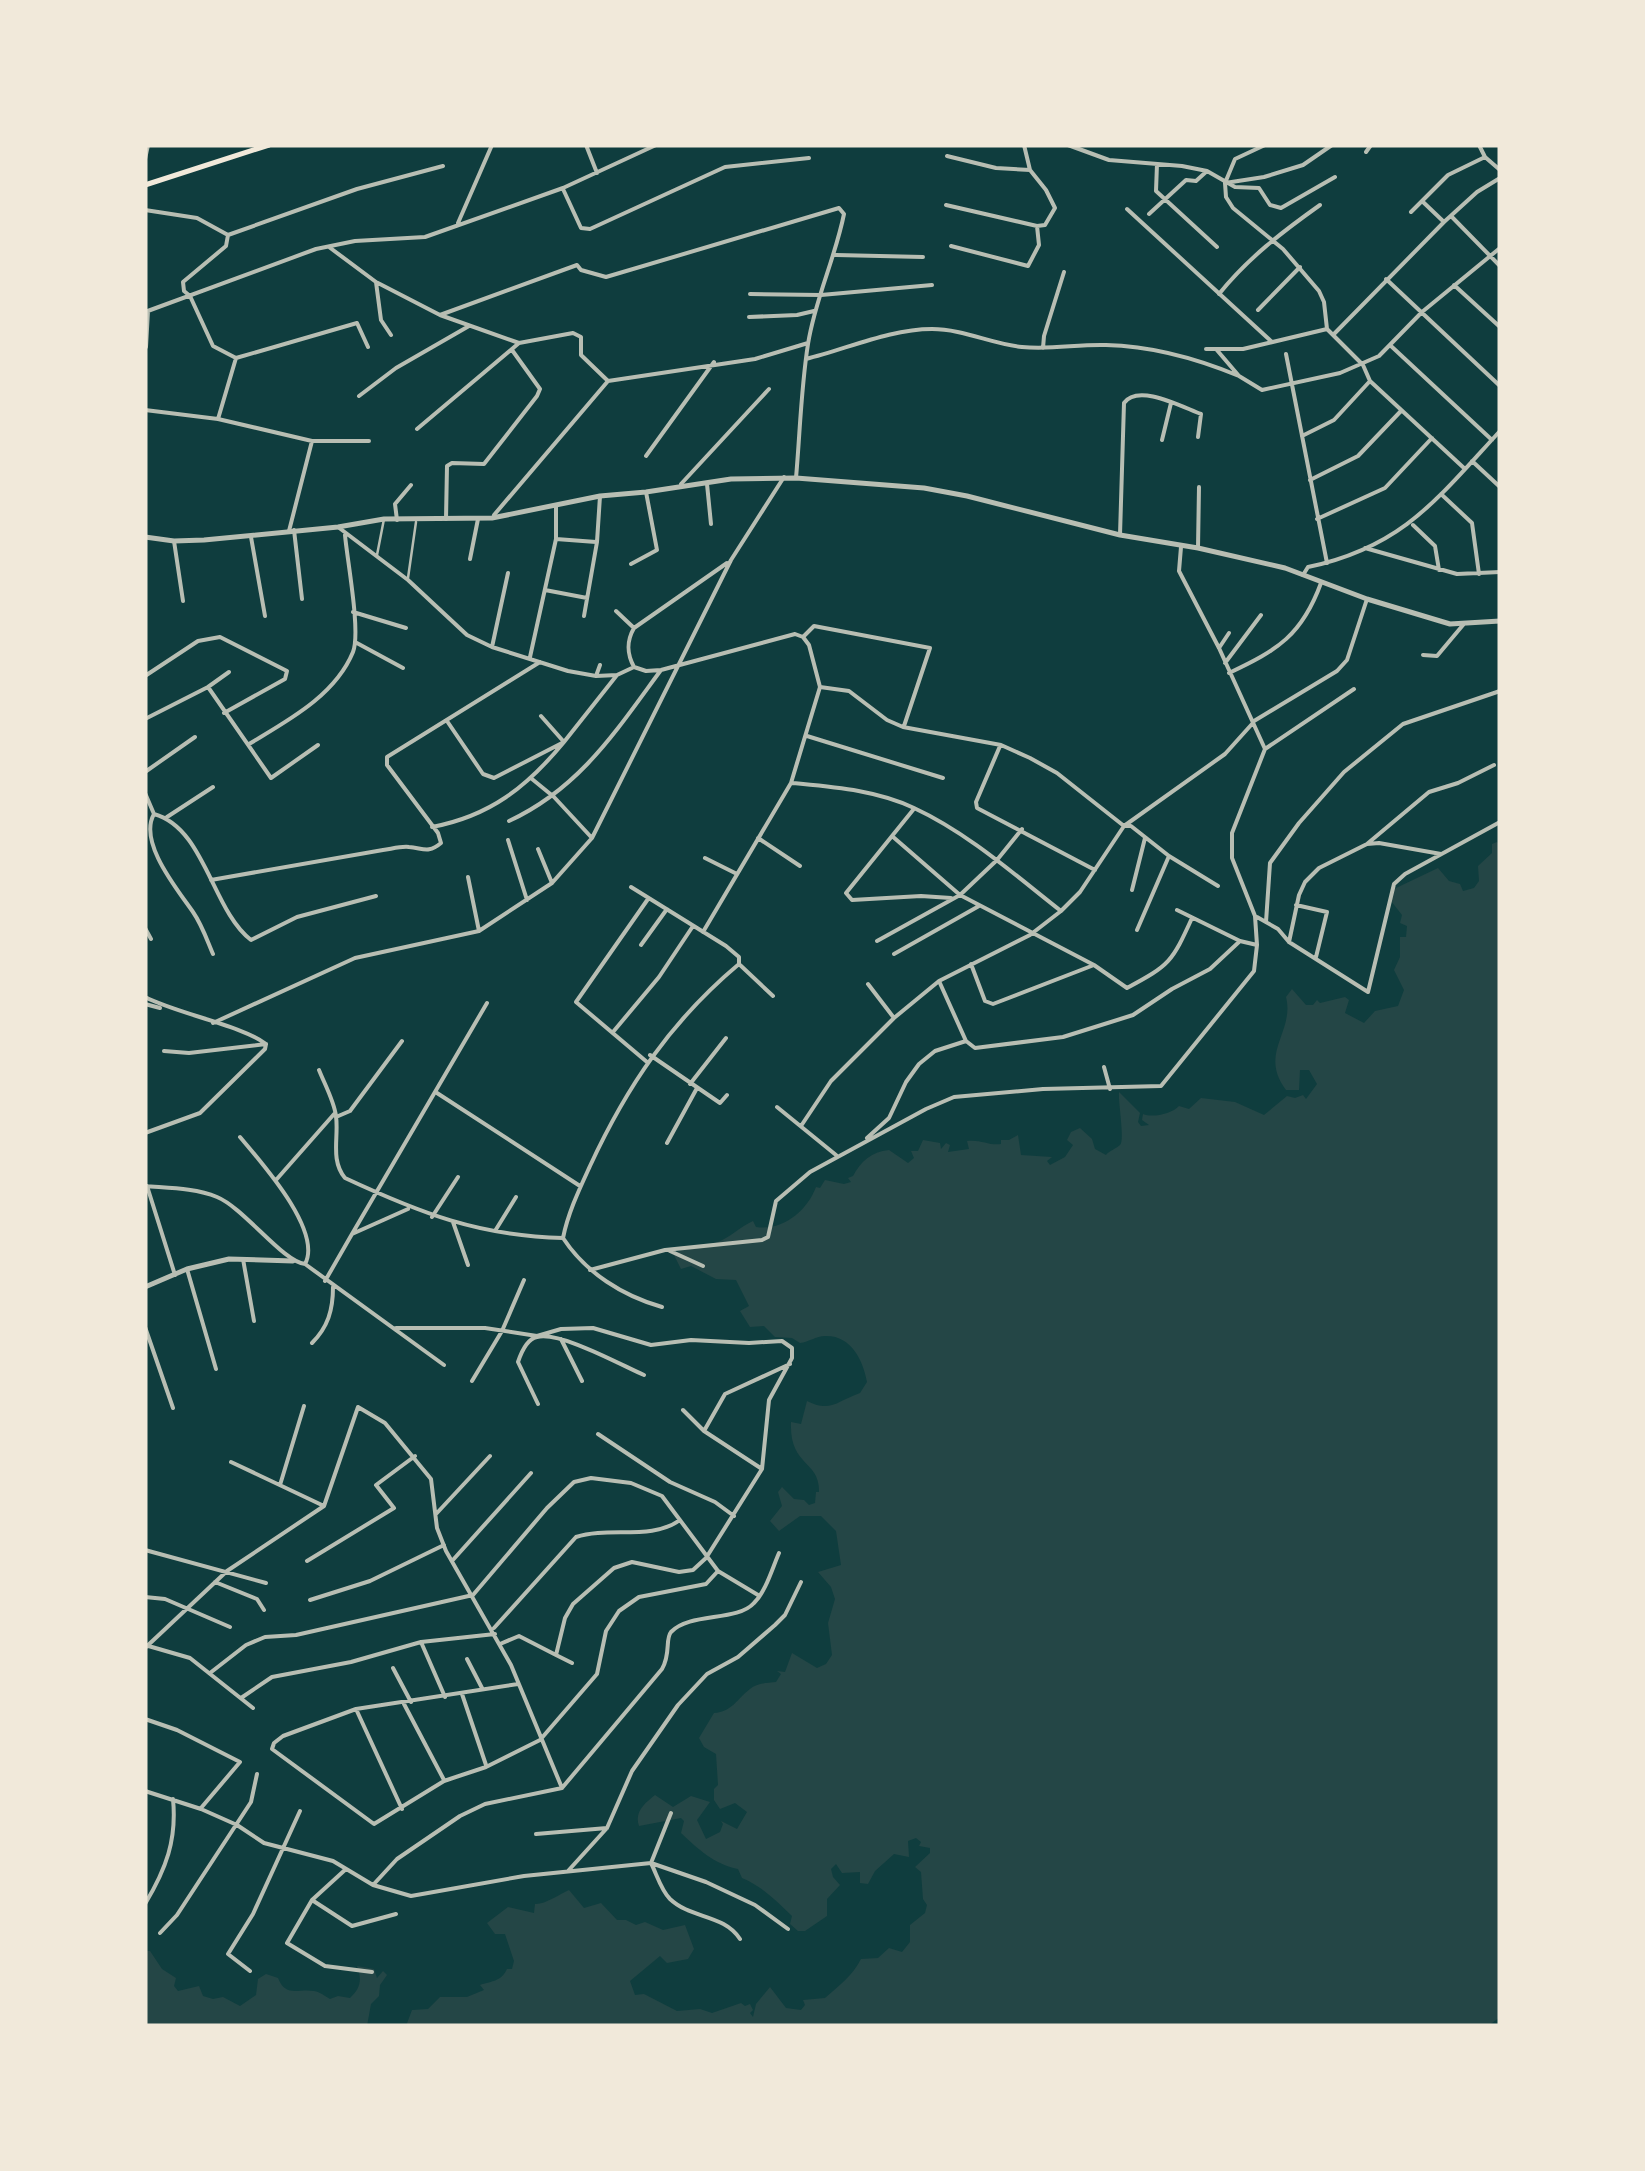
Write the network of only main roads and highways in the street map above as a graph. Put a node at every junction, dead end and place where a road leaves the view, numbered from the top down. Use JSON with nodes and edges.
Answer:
{"nodes":[{"id":1,"x":268,"y":145,"type":"edge"},
{"id":2,"x":145,"y":185,"type":"edge"}],
"edges":[{"from":1,"to":2,"type":"main road"}]}
